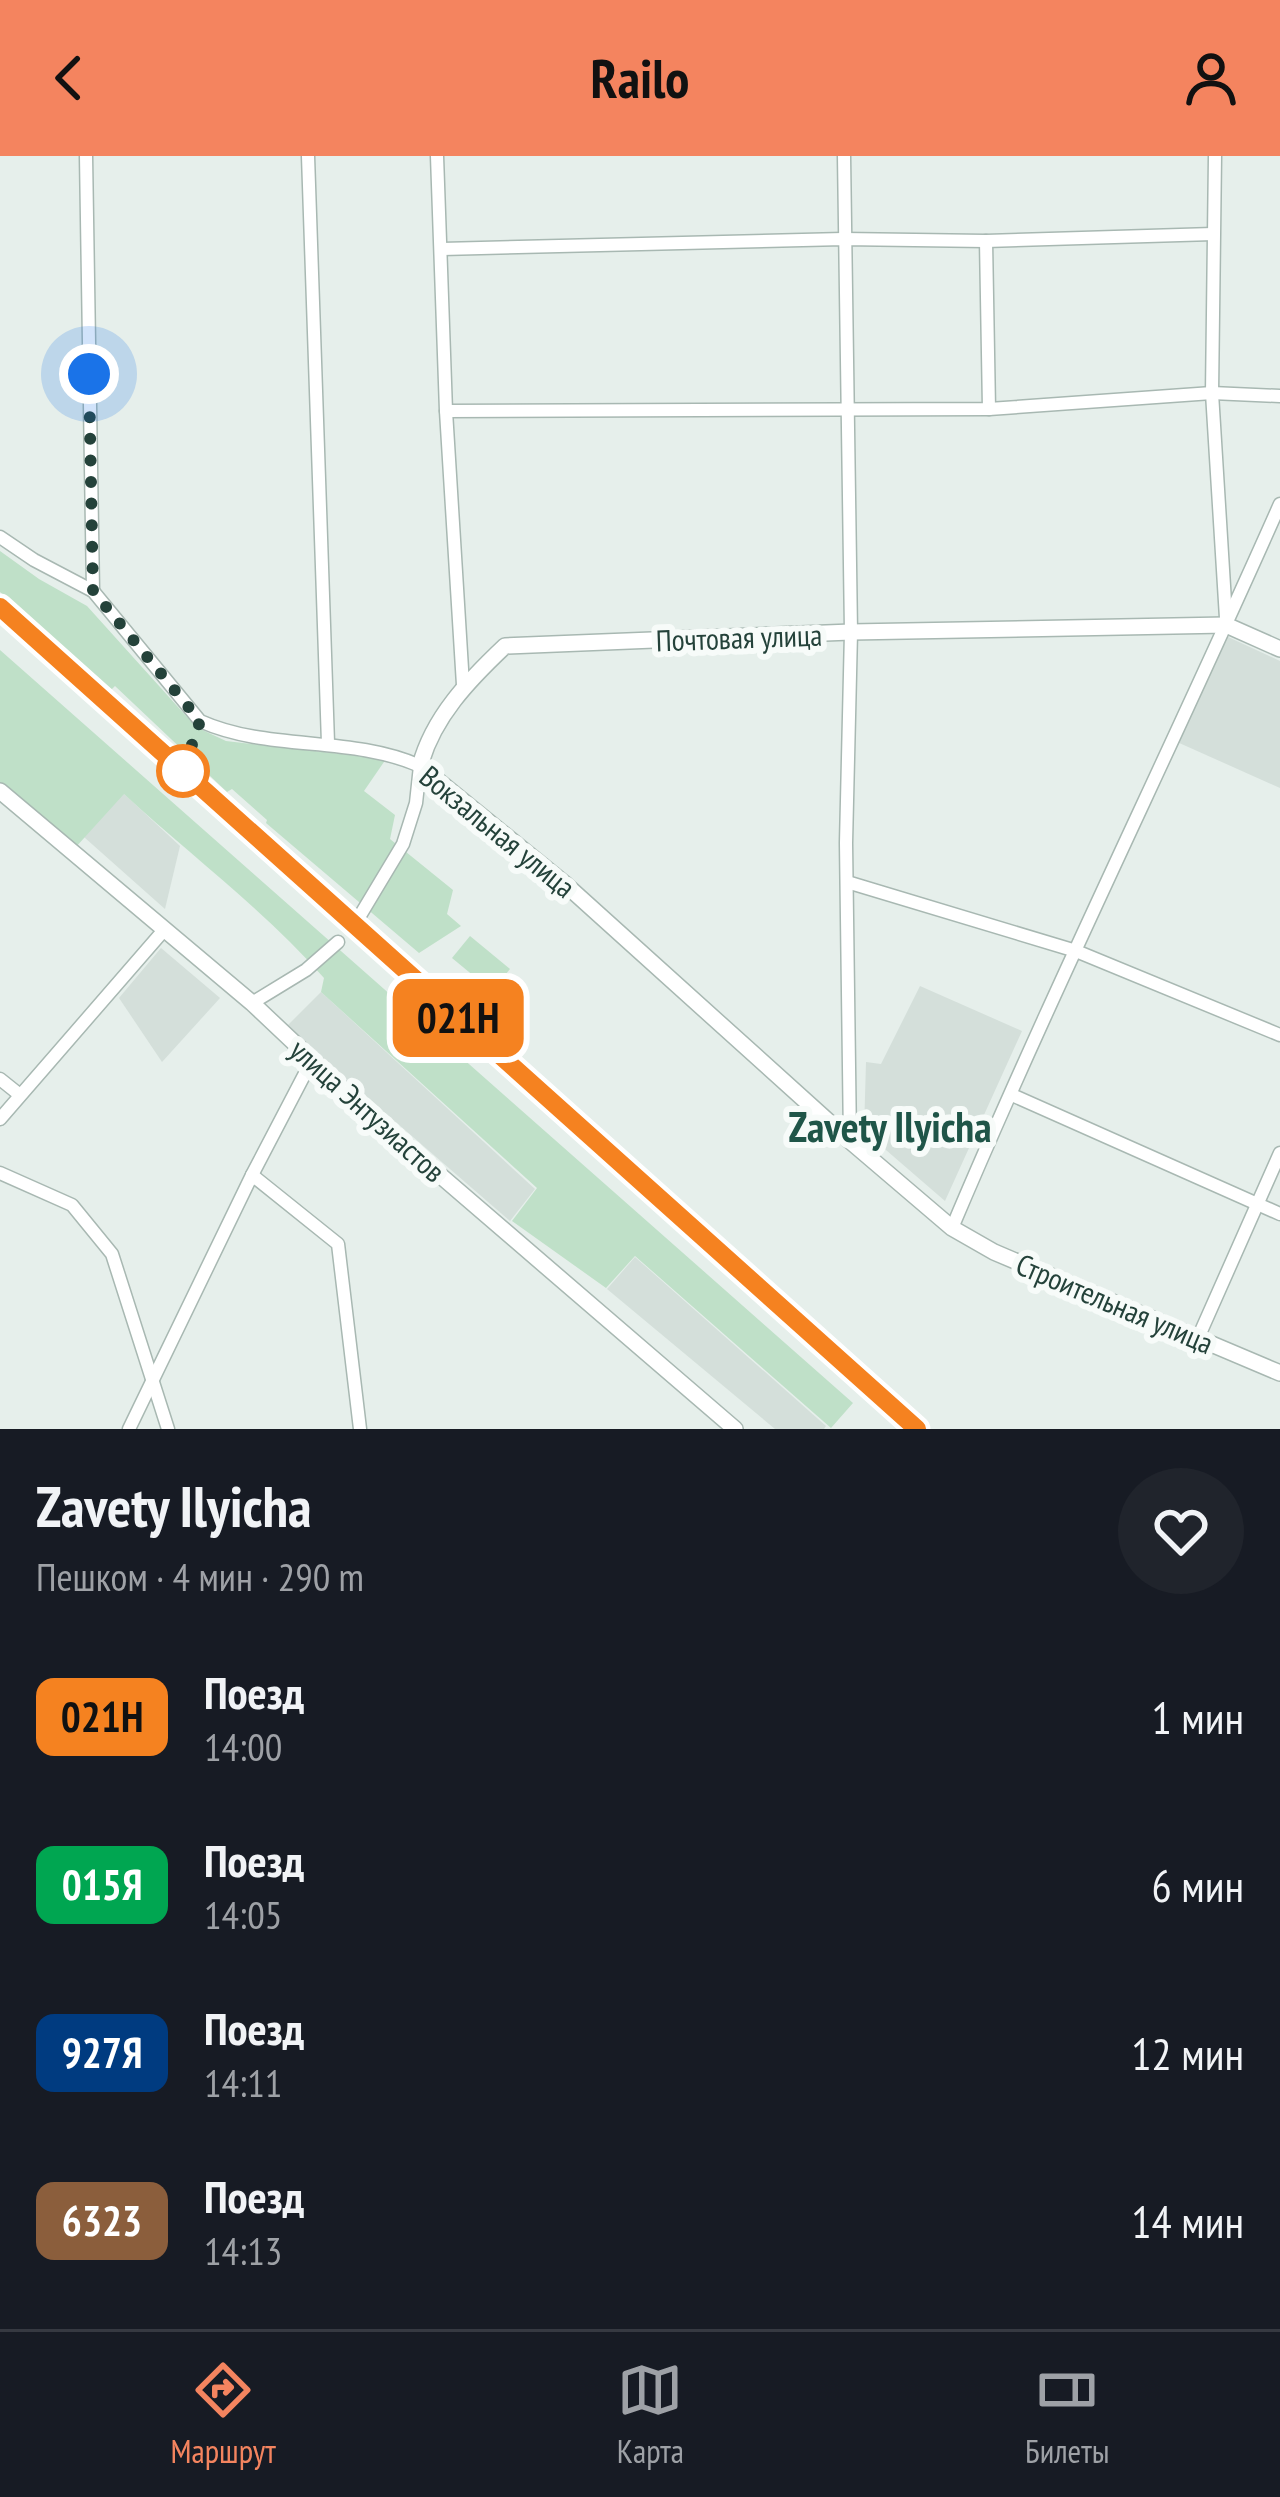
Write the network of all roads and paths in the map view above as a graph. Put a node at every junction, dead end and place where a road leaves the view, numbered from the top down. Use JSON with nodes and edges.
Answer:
{"nodes":[{"id":1,"x":86,"y":156,"type":"edge"},
{"id":2,"x":308,"y":156,"type":"edge"},
{"id":3,"x":437,"y":156,"type":"edge"},
{"id":4,"x":844,"y":156,"type":"edge"},
{"id":5,"x":1216,"y":156,"type":"edge"},
{"id":6,"x":1214,"y":234,"type":"junction"},
{"id":7,"x":843,"y":239,"type":"junction"},
{"id":8,"x":986,"y":241,"type":"junction"},
{"id":9,"x":442,"y":249,"type":"junction"},
{"id":10,"x":1212,"y":392,"type":"junction"},
{"id":11,"x":1280,"y":395,"type":"edge"},
{"id":12,"x":989,"y":409,"type":"junction"},
{"id":13,"x":446,"y":411,"type":"junction"},
{"id":14,"x":846,"y":411,"type":"junction"},
{"id":15,"x":1280,"y":504,"type":"edge"},
{"id":16,"x":0,"y":537,"type":"edge"},
{"id":17,"x":93,"y":591,"type":"junction"},
{"id":18,"x":1226,"y":625,"type":"junction"},
{"id":19,"x":851,"y":632,"type":"junction"},
{"id":20,"x":1280,"y":649,"type":"edge"},
{"id":21,"x":464,"y":685,"type":"junction"},
{"id":22,"x":328,"y":743,"type":"junction"},
{"id":23,"x":420,"y":766,"type":"junction"},
{"id":24,"x":0,"y":791,"type":"edge"},
{"id":25,"x":847,"y":882,"type":"junction"},
{"id":26,"x":361,"y":914,"type":"dead end"},
{"id":27,"x":164,"y":930,"type":"junction"},
{"id":28,"x":338,"y":942,"type":"dead end"},
{"id":29,"x":1076,"y":951,"type":"junction"},
{"id":30,"x":252,"y":1003,"type":"junction"},
{"id":31,"x":1280,"y":1035,"type":"edge"},
{"id":32,"x":311,"y":1062,"type":"junction"},
{"id":33,"x":0,"y":1078,"type":"edge"},
{"id":34,"x":20,"y":1095,"type":"junction"},
{"id":35,"x":1012,"y":1095,"type":"junction"},
{"id":36,"x":0,"y":1119,"type":"edge"},
{"id":37,"x":850,"y":1141,"type":"junction"},
{"id":38,"x":1280,"y":1153,"type":"edge"},
{"id":39,"x":0,"y":1173,"type":"edge"},
{"id":40,"x":252,"y":1174,"type":"junction"},
{"id":41,"x":1258,"y":1204,"type":"junction"},
{"id":42,"x":1280,"y":1214,"type":"edge"},
{"id":43,"x":952,"y":1228,"type":"junction"},
{"id":44,"x":1198,"y":1338,"type":"junction"},
{"id":45,"x":1280,"y":1373,"type":"edge"},
{"id":46,"x":152,"y":1384,"type":"junction"},
{"id":47,"x":129,"y":1429,"type":"edge"},
{"id":48,"x":168,"y":1429,"type":"edge"},
{"id":49,"x":360,"y":1429,"type":"edge"},
{"id":50,"x":735,"y":1429,"type":"edge"}],
"edges":[{"from":1,"to":17,"type":"street"},
{"from":2,"to":22,"type":"street"},
{"from":3,"to":9,"type":"street"},
{"from":4,"to":7,"type":"street"},
{"from":5,"to":6,"type":"street"},
{"from":6,"to":8,"type":"street"},
{"from":6,"to":10,"type":"street"},
{"from":7,"to":8,"type":"street"},
{"from":7,"to":9,"type":"street"},
{"from":7,"to":14,"type":"street"},
{"from":8,"to":12,"type":"street"},
{"from":9,"to":13,"type":"street"},
{"from":10,"to":11,"type":"street"},
{"from":10,"to":12,"type":"street"},
{"from":10,"to":18,"type":"street"},
{"from":12,"to":14,"type":"street"},
{"from":13,"to":14,"type":"street"},
{"from":13,"to":21,"type":"street"},
{"from":14,"to":19,"type":"street"},
{"from":15,"to":18,"type":"street"},
{"from":16,"to":17,"type":"street","name":"Вокзальная улица"},
{"from":17,"to":22,"type":"street","name":"Вокзальная улица"},
{"from":18,"to":19,"type":"street","name":"Почтовая улица"},
{"from":18,"to":20,"type":"street","name":"Почтовая улица"},
{"from":18,"to":29,"type":"street"},
{"from":19,"to":21,"type":"street","name":"Почтовая улица"},
{"from":19,"to":25,"type":"street"},
{"from":21,"to":23,"type":"street","name":"Почтовая улица"},
{"from":22,"to":23,"type":"street","name":"Вокзальная улица"},
{"from":23,"to":26,"type":"street","name":"Почтовая улица"},
{"from":23,"to":37,"type":"street","name":"Вокзальная улица"},
{"from":24,"to":27,"type":"street","name":"улица Энтузиастов"},
{"from":25,"to":29,"type":"street"},
{"from":25,"to":37,"type":"street"},
{"from":27,"to":30,"type":"street","name":"улица Энтузиастов"},
{"from":27,"to":34,"type":"street"},
{"from":28,"to":30,"type":"street"},
{"from":29,"to":31,"type":"street"},
{"from":29,"to":35,"type":"street"},
{"from":30,"to":32,"type":"street","name":"улица Энтузиастов"},
{"from":32,"to":40,"type":"street"},
{"from":32,"to":50,"type":"street","name":"улица Энтузиастов"},
{"from":33,"to":34,"type":"street"},
{"from":34,"to":36,"type":"street"},
{"from":35,"to":41,"type":"street"},
{"from":35,"to":43,"type":"street"},
{"from":37,"to":43,"type":"street","name":"Вокзальная улица"},
{"from":38,"to":41,"type":"street"},
{"from":39,"to":46,"type":"street"},
{"from":40,"to":46,"type":"street"},
{"from":40,"to":49,"type":"street"},
{"from":41,"to":42,"type":"street"},
{"from":41,"to":44,"type":"street"},
{"from":43,"to":44,"type":"street","name":"Строительная улица"},
{"from":44,"to":45,"type":"street","name":"Строительная улица"},
{"from":46,"to":47,"type":"street"},
{"from":46,"to":48,"type":"street"}]}
